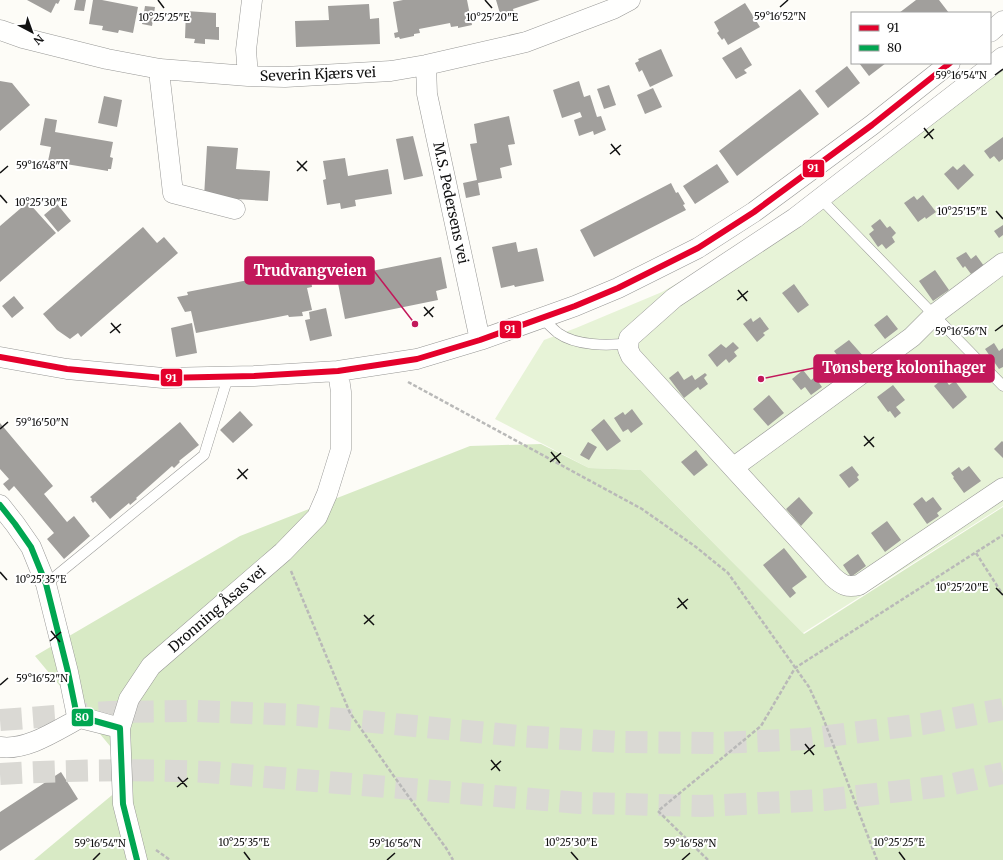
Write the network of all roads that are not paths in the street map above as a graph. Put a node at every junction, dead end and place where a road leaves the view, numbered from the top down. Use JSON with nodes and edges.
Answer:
{"nodes":[{"id":1,"x":252,"y":0,"type":"edge"},
{"id":2,"x":630,"y":0,"type":"edge"},
{"id":3,"x":1003,"y":21,"type":"edge"},
{"id":4,"x":0,"y":30,"type":"edge"},
{"id":5,"x":991,"y":31,"type":"edge"},
{"id":6,"x":1003,"y":57,"type":"edge"},
{"id":7,"x":949,"y":64,"type":"edge"},
{"id":8,"x":426,"y":65,"type":"junction"},
{"id":9,"x":160,"y":69,"type":"junction"},
{"id":10,"x":248,"y":76,"type":"junction"},
{"id":11,"x":820,"y":198,"type":"junction"},
{"id":12,"x":235,"y":209,"type":"dead end"},
{"id":13,"x":1003,"y":263,"type":"edge"},
{"id":14,"x":934,"y":314,"type":"junction"},
{"id":15,"x":542,"y":318,"type":"junction"},
{"id":16,"x":480,"y":340,"type":"junction"},
{"id":17,"x":629,"y":343,"type":"junction"},
{"id":18,"x":0,"y":357,"type":"edge"},
{"id":19,"x":338,"y":371,"type":"junction"},
{"id":20,"x":228,"y":377,"type":"junction"},
{"id":21,"x":1003,"y":386,"type":"edge"},
{"id":22,"x":734,"y":467,"type":"junction"},
{"id":23,"x":1003,"y":488,"type":"edge"},
{"id":24,"x":0,"y":506,"type":"edge"},
{"id":25,"x":46,"y":584,"type":"junction"},
{"id":26,"x":120,"y":728,"type":"junction"},
{"id":27,"x":0,"y":747,"type":"edge"},
{"id":28,"x":138,"y":860,"type":"edge"}],
"edges":[{"from":1,"to":10,"type":"street"},
{"from":2,"to":8,"type":"street","name":"Severin Kjærs vei"},
{"from":3,"to":5,"type":"street"},
{"from":4,"to":9,"type":"street","name":"Severin Kjærs vei"},
{"from":6,"to":11,"type":"street"},
{"from":7,"to":15,"type":"street"},
{"from":8,"to":10,"type":"street","name":"Severin Kjærs vei"},
{"from":8,"to":16,"type":"street","name":"M.S. Pedersens vei"},
{"from":9,"to":10,"type":"street","name":"Severin Kjærs vei"},
{"from":9,"to":12,"type":"street"},
{"from":11,"to":14,"type":"lane"},
{"from":11,"to":17,"type":"street"},
{"from":13,"to":14,"type":"street"},
{"from":14,"to":21,"type":"lane"},
{"from":14,"to":22,"type":"street"},
{"from":15,"to":16,"type":"street"},
{"from":15,"to":17,"type":"lane"},
{"from":16,"to":19,"type":"street"},
{"from":17,"to":22,"type":"street"},
{"from":18,"to":20,"type":"street"},
{"from":19,"to":20,"type":"street"},
{"from":19,"to":26,"type":"street","name":"Dronning Åsas vei"},
{"from":20,"to":25,"type":"lane"},
{"from":22,"to":23,"type":"street"},
{"from":24,"to":25,"type":"street"},
{"from":25,"to":26,"type":"street"},
{"from":26,"to":27,"type":"street"},
{"from":26,"to":28,"type":"street","name":"Dronning Åsas vei"}]}
